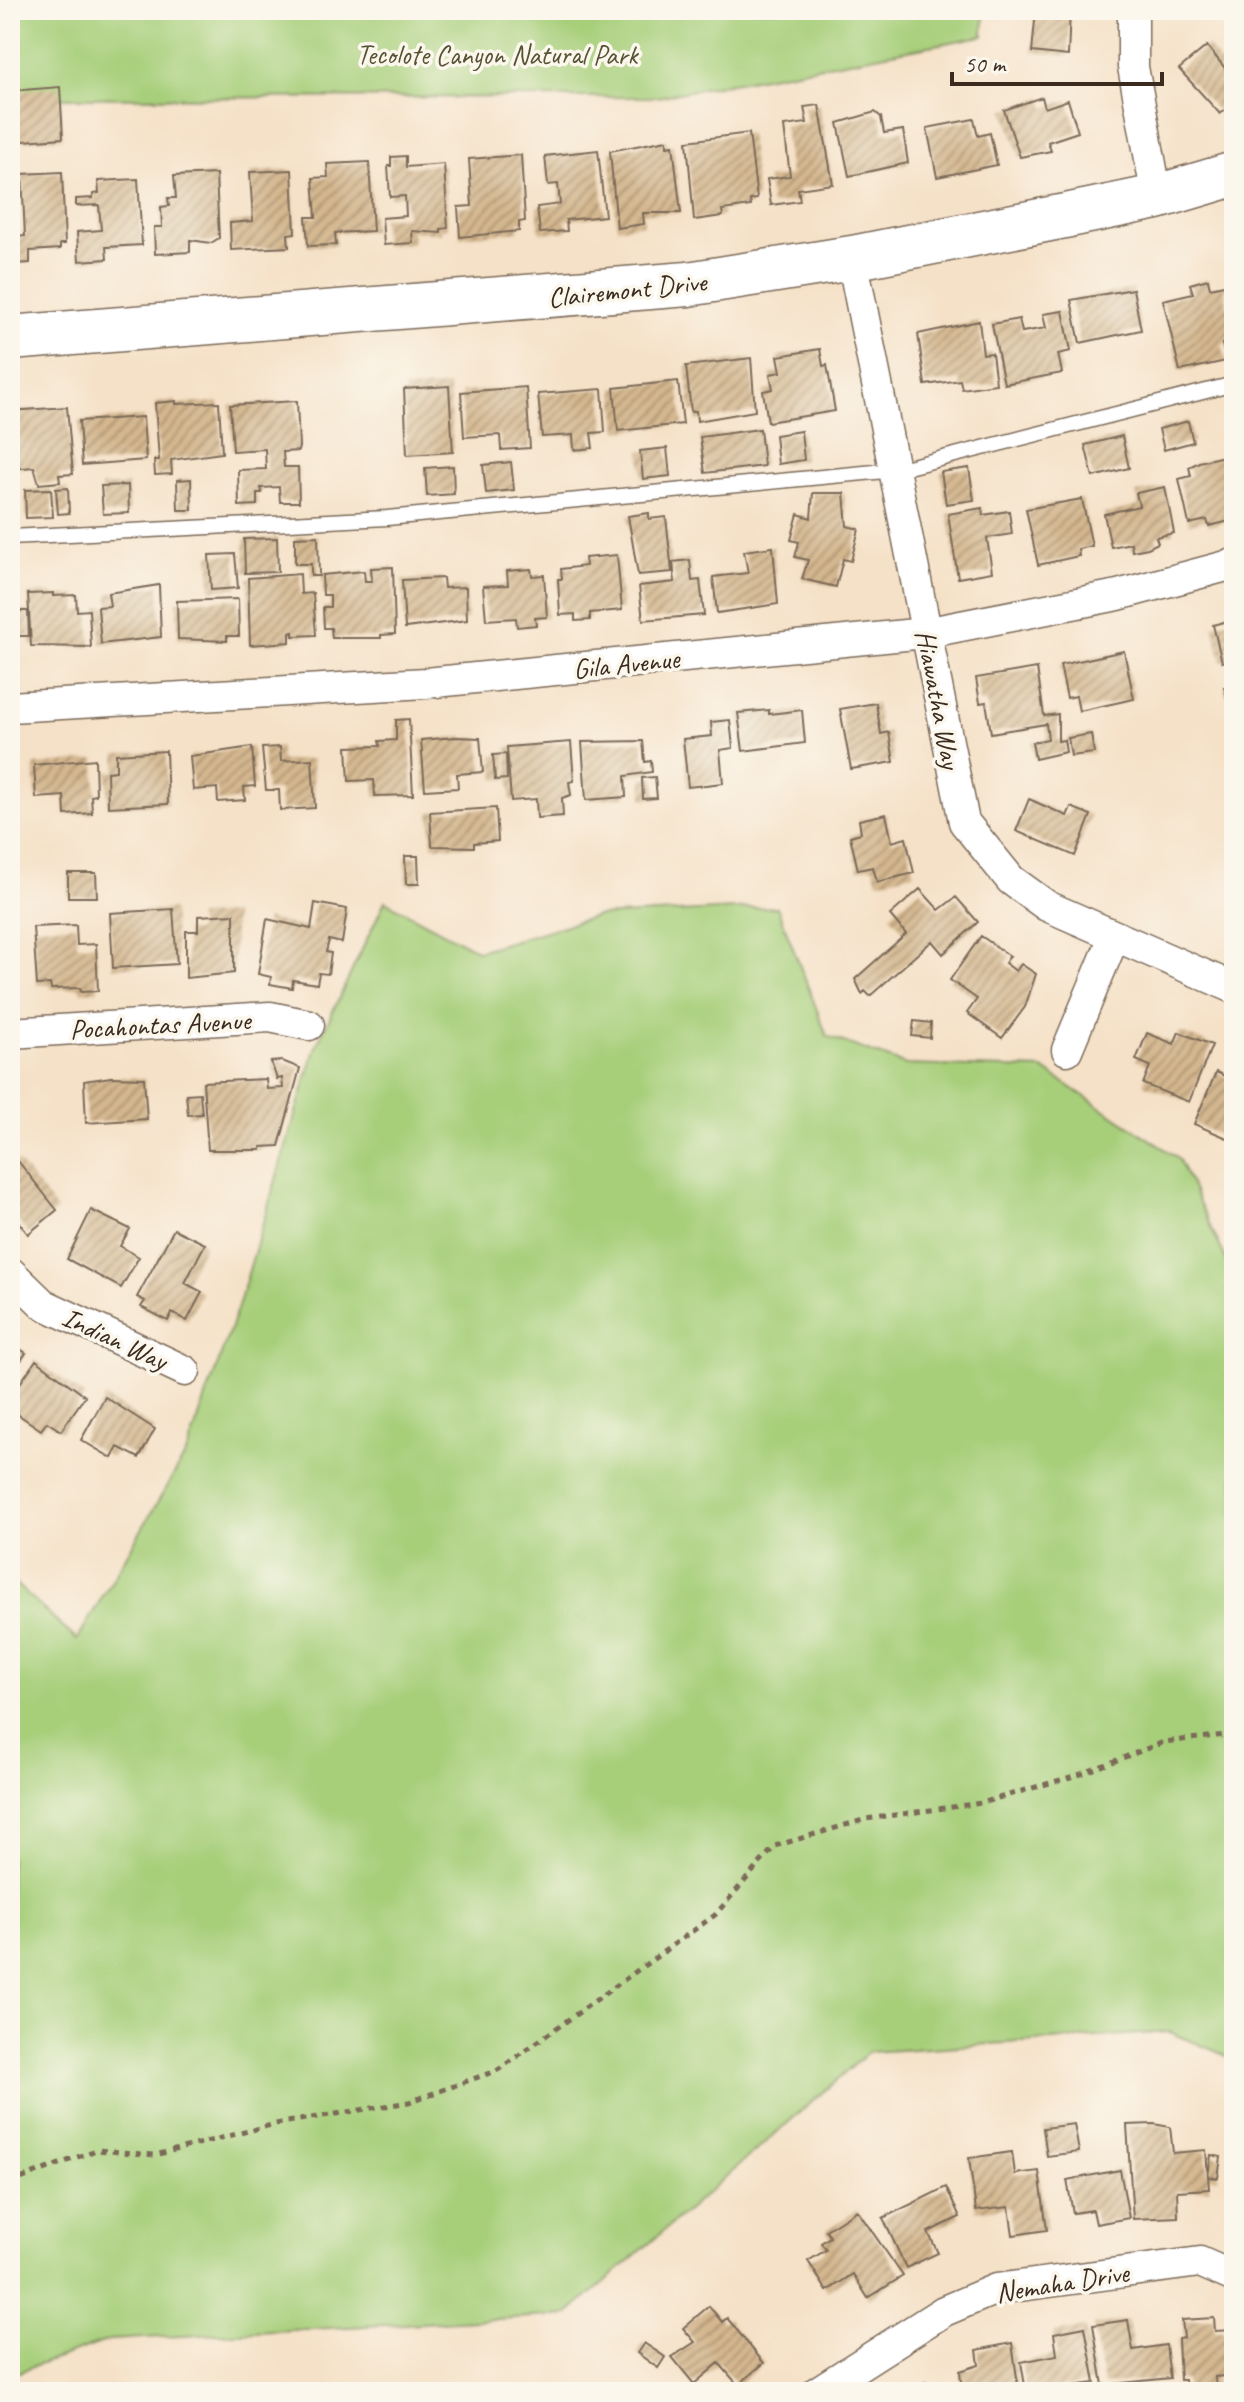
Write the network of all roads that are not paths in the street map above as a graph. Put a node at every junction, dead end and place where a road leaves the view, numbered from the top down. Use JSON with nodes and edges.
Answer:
{"nodes":[{"id":1,"x":1133,"y":10,"type":"edge"},
{"id":2,"x":1234,"y":174,"type":"edge"},
{"id":3,"x":1157,"y":197,"type":"junction"},
{"id":4,"x":852,"y":258,"type":"junction"},
{"id":5,"x":10,"y":338,"type":"edge"},
{"id":6,"x":1234,"y":384,"type":"edge"},
{"id":7,"x":896,"y":470,"type":"junction"},
{"id":8,"x":10,"y":537,"type":"edge"},
{"id":9,"x":1234,"y":564,"type":"edge"},
{"id":10,"x":925,"y":633,"type":"junction"},
{"id":11,"x":10,"y":707,"type":"edge"},
{"id":12,"x":1114,"y":937,"type":"junction"},
{"id":13,"x":1234,"y":988,"type":"edge"},
{"id":14,"x":309,"y":1025,"type":"dead end"},
{"id":15,"x":10,"y":1033,"type":"edge"},
{"id":16,"x":1067,"y":1050,"type":"dead end"},
{"id":17,"x":10,"y":1272,"type":"edge"},
{"id":18,"x":185,"y":1371,"type":"dead end"},
{"id":19,"x":1234,"y":2277,"type":"edge"},
{"id":20,"x":817,"y":2392,"type":"edge"}],
"edges":[{"from":1,"to":3,"type":"street"},
{"from":2,"to":3,"type":"main road","name":"Clairemont Drive"},
{"from":3,"to":4,"type":"main road","name":"Clairemont Drive"},
{"from":4,"to":5,"type":"main road","name":"Clairemont Drive"},
{"from":4,"to":7,"type":"street","name":"Hiawatha Way"},
{"from":6,"to":7,"type":"lane"},
{"from":7,"to":8,"type":"lane"},
{"from":7,"to":10,"type":"street","name":"Hiawatha Way"},
{"from":9,"to":10,"type":"street","name":"Gila Avenue"},
{"from":10,"to":11,"type":"street","name":"Gila Avenue"},
{"from":10,"to":12,"type":"street","name":"Hiawatha Way"},
{"from":12,"to":13,"type":"street","name":"Hiawatha Way"},
{"from":12,"to":16,"type":"street"},
{"from":14,"to":15,"type":"street","name":"Pocahontas Avenue"},
{"from":17,"to":18,"type":"street","name":"Indian Way"},
{"from":19,"to":20,"type":"street","name":"Nemaha Drive"}]}
